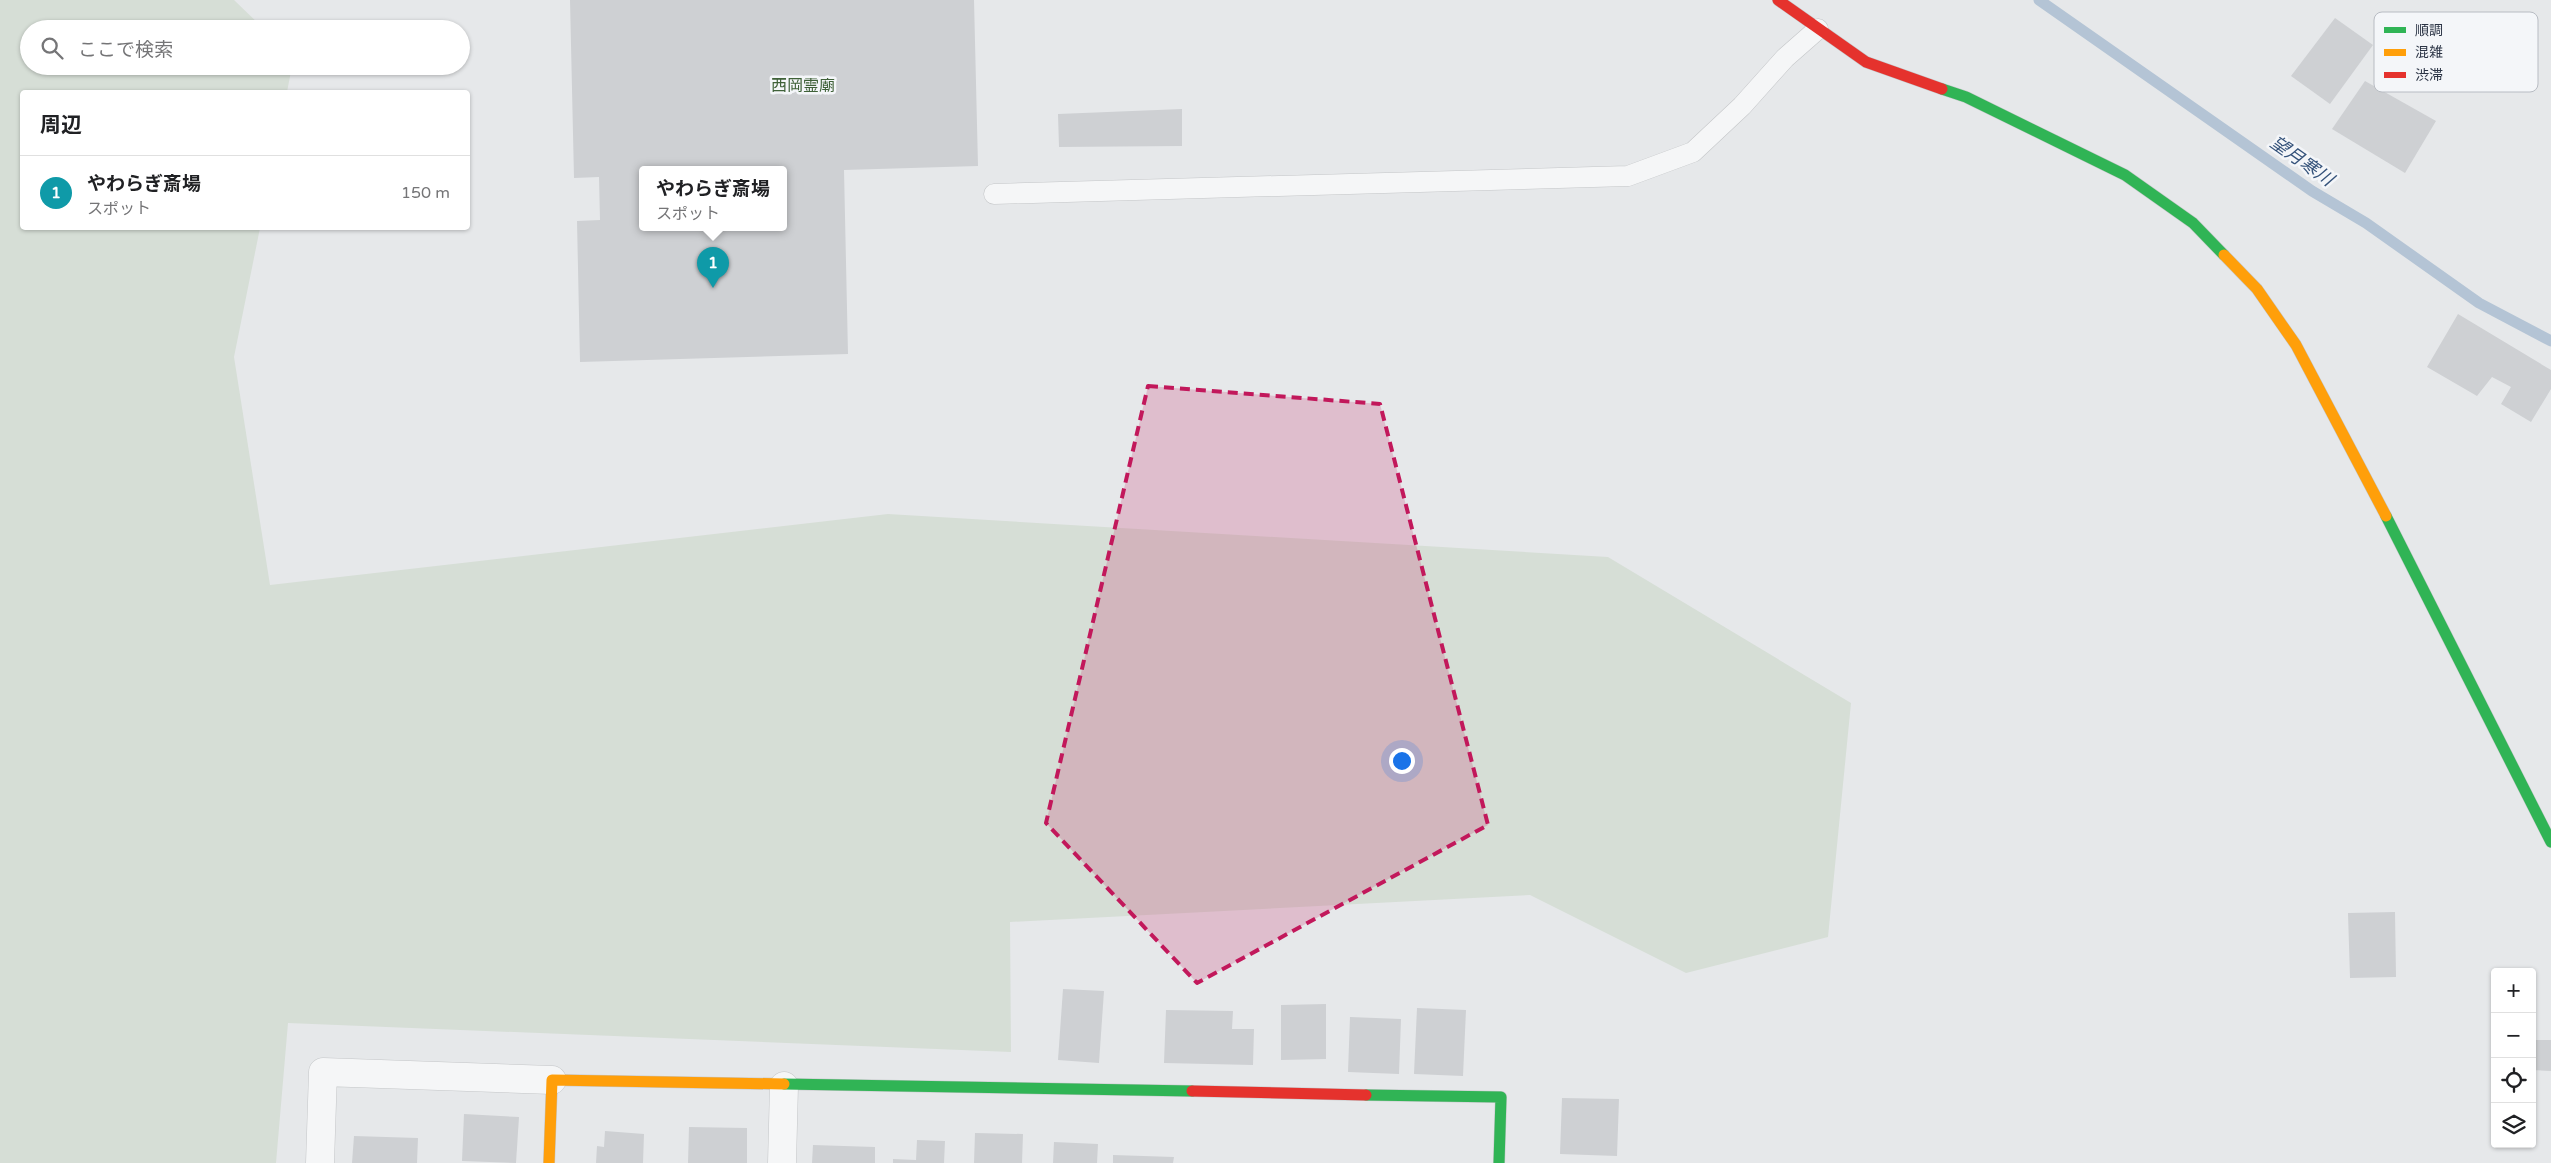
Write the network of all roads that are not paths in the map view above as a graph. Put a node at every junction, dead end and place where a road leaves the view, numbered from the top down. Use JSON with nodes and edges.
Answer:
{"nodes":[{"id":1,"x":1778,"y":0,"type":"edge"},
{"id":2,"x":1818,"y":29,"type":"junction"},
{"id":3,"x":994,"y":194,"type":"dead end"},
{"id":4,"x":2551,"y":842,"type":"edge"},
{"id":5,"x":552,"y":1080,"type":"junction"},
{"id":6,"x":784,"y":1086,"type":"junction"},
{"id":7,"x":320,"y":1163,"type":"edge"},
{"id":8,"x":549,"y":1163,"type":"edge"},
{"id":9,"x":782,"y":1163,"type":"edge"},
{"id":10,"x":1499,"y":1163,"type":"edge"}],
"edges":[{"from":1,"to":2,"type":"street"},
{"from":2,"to":3,"type":"lane"},
{"from":2,"to":4,"type":"street"},
{"from":5,"to":6,"type":"street"},
{"from":5,"to":7,"type":"street"},
{"from":5,"to":8,"type":"street"},
{"from":6,"to":9,"type":"street"},
{"from":6,"to":10,"type":"street"}]}
